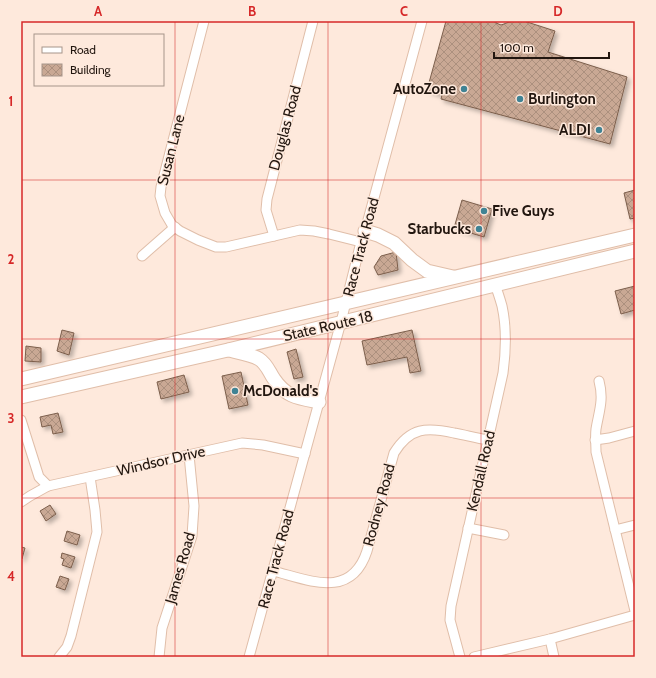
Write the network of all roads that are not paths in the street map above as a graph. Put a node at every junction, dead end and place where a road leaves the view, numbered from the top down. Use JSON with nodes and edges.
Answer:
{"nodes":[{"id":1,"x":204,"y":21,"type":"edge"},
{"id":2,"x":313,"y":21,"type":"edge"},
{"id":3,"x":422,"y":21,"type":"edge"},
{"id":4,"x":174,"y":227,"type":"junction"},
{"id":5,"x":635,"y":235,"type":"edge"},
{"id":6,"x":274,"y":236,"type":"junction"},
{"id":7,"x":363,"y":237,"type":"junction"},
{"id":8,"x":635,"y":250,"type":"edge"},
{"id":9,"x":142,"y":256,"type":"dead end"},
{"id":10,"x":456,"y":278,"type":"junction"},
{"id":11,"x":496,"y":285,"type":"junction"},
{"id":12,"x":346,"y":304,"type":"junction"},
{"id":13,"x":341,"y":322,"type":"junction"},
{"id":14,"x":228,"y":350,"type":"junction"},
{"id":15,"x":21,"y":380,"type":"edge"},
{"id":16,"x":599,"y":381,"type":"dead end"},
{"id":17,"x":21,"y":397,"type":"edge"},
{"id":18,"x":319,"y":402,"type":"junction"},
{"id":19,"x":21,"y":420,"type":"edge"},
{"id":20,"x":635,"y":431,"type":"edge"},
{"id":21,"x":488,"y":440,"type":"junction"},
{"id":22,"x":595,"y":440,"type":"junction"},
{"id":23,"x":305,"y":454,"type":"junction"},
{"id":24,"x":189,"y":455,"type":"junction"},
{"id":25,"x":90,"y":477,"type":"junction"},
{"id":26,"x":48,"y":486,"type":"junction"},
{"id":27,"x":21,"y":502,"type":"edge"},
{"id":28,"x":635,"y":525,"type":"edge"},
{"id":29,"x":468,"y":528,"type":"junction"},
{"id":30,"x":615,"y":530,"type":"junction"},
{"id":31,"x":504,"y":535,"type":"dead end"},
{"id":32,"x":273,"y":571,"type":"junction"},
{"id":33,"x":635,"y":611,"type":"edge"},
{"id":34,"x":635,"y":615,"type":"edge"},
{"id":35,"x":550,"y":639,"type":"junction"},
{"id":36,"x":60,"y":657,"type":"edge"},
{"id":37,"x":159,"y":657,"type":"edge"},
{"id":38,"x":249,"y":657,"type":"edge"},
{"id":39,"x":460,"y":657,"type":"edge"},
{"id":40,"x":474,"y":657,"type":"edge"},
{"id":41,"x":554,"y":657,"type":"edge"}],
"edges":[{"from":1,"to":4,"type":"street","name":"Susan Lane"},
{"from":2,"to":6,"type":"street","name":"Douglas Road"},
{"from":3,"to":7,"type":"street","name":"Race Track Road"},
{"from":4,"to":6,"type":"street"},
{"from":4,"to":9,"type":"street"},
{"from":5,"to":10,"type":"highway","name":"State Route 18"},
{"from":6,"to":7,"type":"street"},
{"from":7,"to":10,"type":"highway"},
{"from":7,"to":12,"type":"street","name":"Race Track Road"},
{"from":8,"to":11,"type":"highway","name":"State Route 18"},
{"from":10,"to":12,"type":"highway","name":"State Route 18"},
{"from":11,"to":13,"type":"highway","name":"State Route 18"},
{"from":11,"to":21,"type":"street","name":"Kendall Road"},
{"from":12,"to":13,"type":"street","name":"Race Track Road"},
{"from":12,"to":15,"type":"highway","name":"State Route 18"},
{"from":13,"to":14,"type":"highway","name":"State Route 18"},
{"from":13,"to":18,"type":"street","name":"Race Track Road"},
{"from":14,"to":17,"type":"highway","name":"State Route 18"},
{"from":14,"to":18,"type":"highway"},
{"from":16,"to":22,"type":"street"},
{"from":18,"to":23,"type":"street","name":"Race Track Road"},
{"from":19,"to":26,"type":"street"},
{"from":20,"to":22,"type":"street"},
{"from":21,"to":29,"type":"street","name":"Kendall Road"},
{"from":21,"to":32,"type":"street","name":"Rodney Road"},
{"from":22,"to":30,"type":"street"},
{"from":23,"to":24,"type":"street","name":"Windsor Drive"},
{"from":23,"to":32,"type":"street","name":"Race Track Road"},
{"from":24,"to":25,"type":"street","name":"Windsor Drive"},
{"from":24,"to":37,"type":"street","name":"James Road"},
{"from":25,"to":26,"type":"street","name":"Windsor Drive"},
{"from":25,"to":36,"type":"street"},
{"from":26,"to":27,"type":"street","name":"Windsor Drive"},
{"from":28,"to":30,"type":"street"},
{"from":29,"to":31,"type":"street"},
{"from":29,"to":39,"type":"street","name":"Kendall Road"},
{"from":30,"to":33,"type":"street"},
{"from":32,"to":38,"type":"street","name":"Race Track Road"},
{"from":34,"to":35,"type":"street"},
{"from":35,"to":40,"type":"street"},
{"from":35,"to":41,"type":"street"}]}
